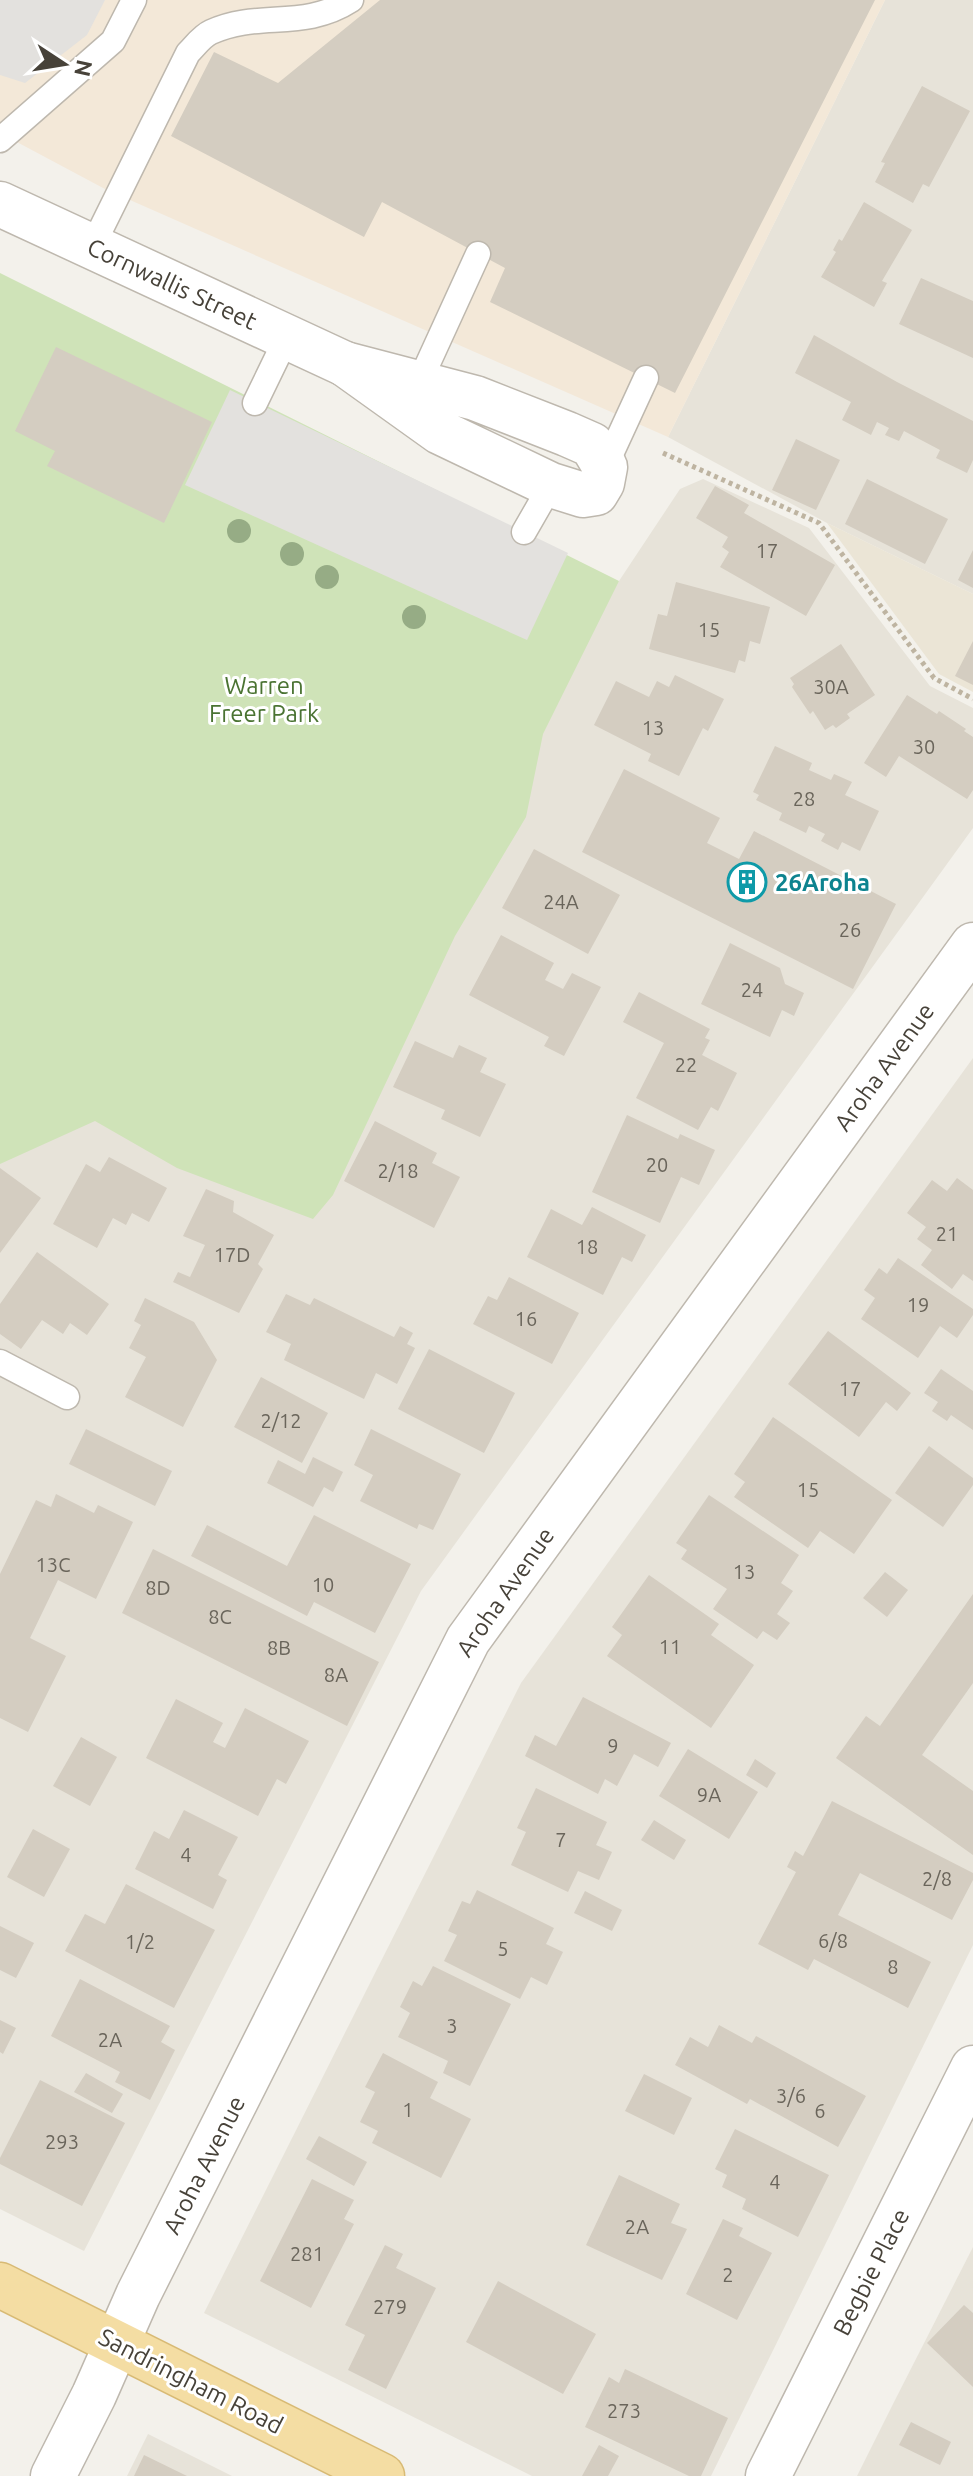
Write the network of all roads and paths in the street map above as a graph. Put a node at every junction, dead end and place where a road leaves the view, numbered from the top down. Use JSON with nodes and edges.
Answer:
{"nodes":[{"id":1,"x":134,"y":0,"type":"edge"},
{"id":2,"x":351,"y":0,"type":"edge"},
{"id":3,"x":0,"y":140,"type":"edge"},
{"id":4,"x":0,"y":204,"type":"edge"},
{"id":5,"x":92,"y":247,"type":"junction"},
{"id":6,"x":478,"y":254,"type":"dead end"},
{"id":7,"x":287,"y":337,"type":"junction"},
{"id":8,"x":345,"y":364,"type":"junction"},
{"id":9,"x":646,"y":378,"type":"dead end"},
{"id":10,"x":419,"y":383,"type":"junction"},
{"id":11,"x":255,"y":403,"type":"dead end"},
{"id":12,"x":663,"y":453,"type":"dead end"},
{"id":13,"x":605,"y":467,"type":"junction"},
{"id":14,"x":551,"y":485,"type":"junction"},
{"id":15,"x":524,"y":532,"type":"dead end"},
{"id":16,"x":973,"y":699,"type":"edge"},
{"id":17,"x":973,"y":945,"type":"edge"},
{"id":18,"x":0,"y":1362,"type":"edge"},
{"id":19,"x":67,"y":1397,"type":"dead end"},
{"id":20,"x":973,"y":2068,"type":"edge"},
{"id":21,"x":0,"y":2285,"type":"edge"},
{"id":22,"x":116,"y":2343,"type":"junction"},
{"id":23,"x":53,"y":2476,"type":"edge"},
{"id":24,"x":382,"y":2476,"type":"edge"},
{"id":25,"x":768,"y":2476,"type":"edge"}],
"edges":[{"from":1,"to":3,"type":"lane"},
{"from":2,"to":5,"type":"lane"},
{"from":4,"to":5,"type":"street","name":"Cornwallis Street"},
{"from":5,"to":7,"type":"street","name":"Cornwallis Street"},
{"from":6,"to":10,"type":"lane"},
{"from":7,"to":8,"type":"street","name":"Cornwallis Street"},
{"from":7,"to":11,"type":"lane"},
{"from":8,"to":10,"type":"street","name":"Cornwallis Street"},
{"from":8,"to":14,"type":"street","name":"Cornwallis Street"},
{"from":9,"to":13,"type":"lane"},
{"from":10,"to":13,"type":"street","name":"Cornwallis Street"},
{"from":12,"to":16,"type":"path"},
{"from":13,"to":14,"type":"street","name":"Cornwallis Street"},
{"from":14,"to":15,"type":"lane"},
{"from":17,"to":22,"type":"street","name":"Aroha Avenue"},
{"from":18,"to":19,"type":"lane"},
{"from":20,"to":25,"type":"street","name":"Begbie Place"},
{"from":21,"to":22,"type":"main road","name":"Sandringham Road"},
{"from":22,"to":23,"type":"street","name":"Aroha Avenue"},
{"from":22,"to":24,"type":"main road","name":"Sandringham Road"}]}
